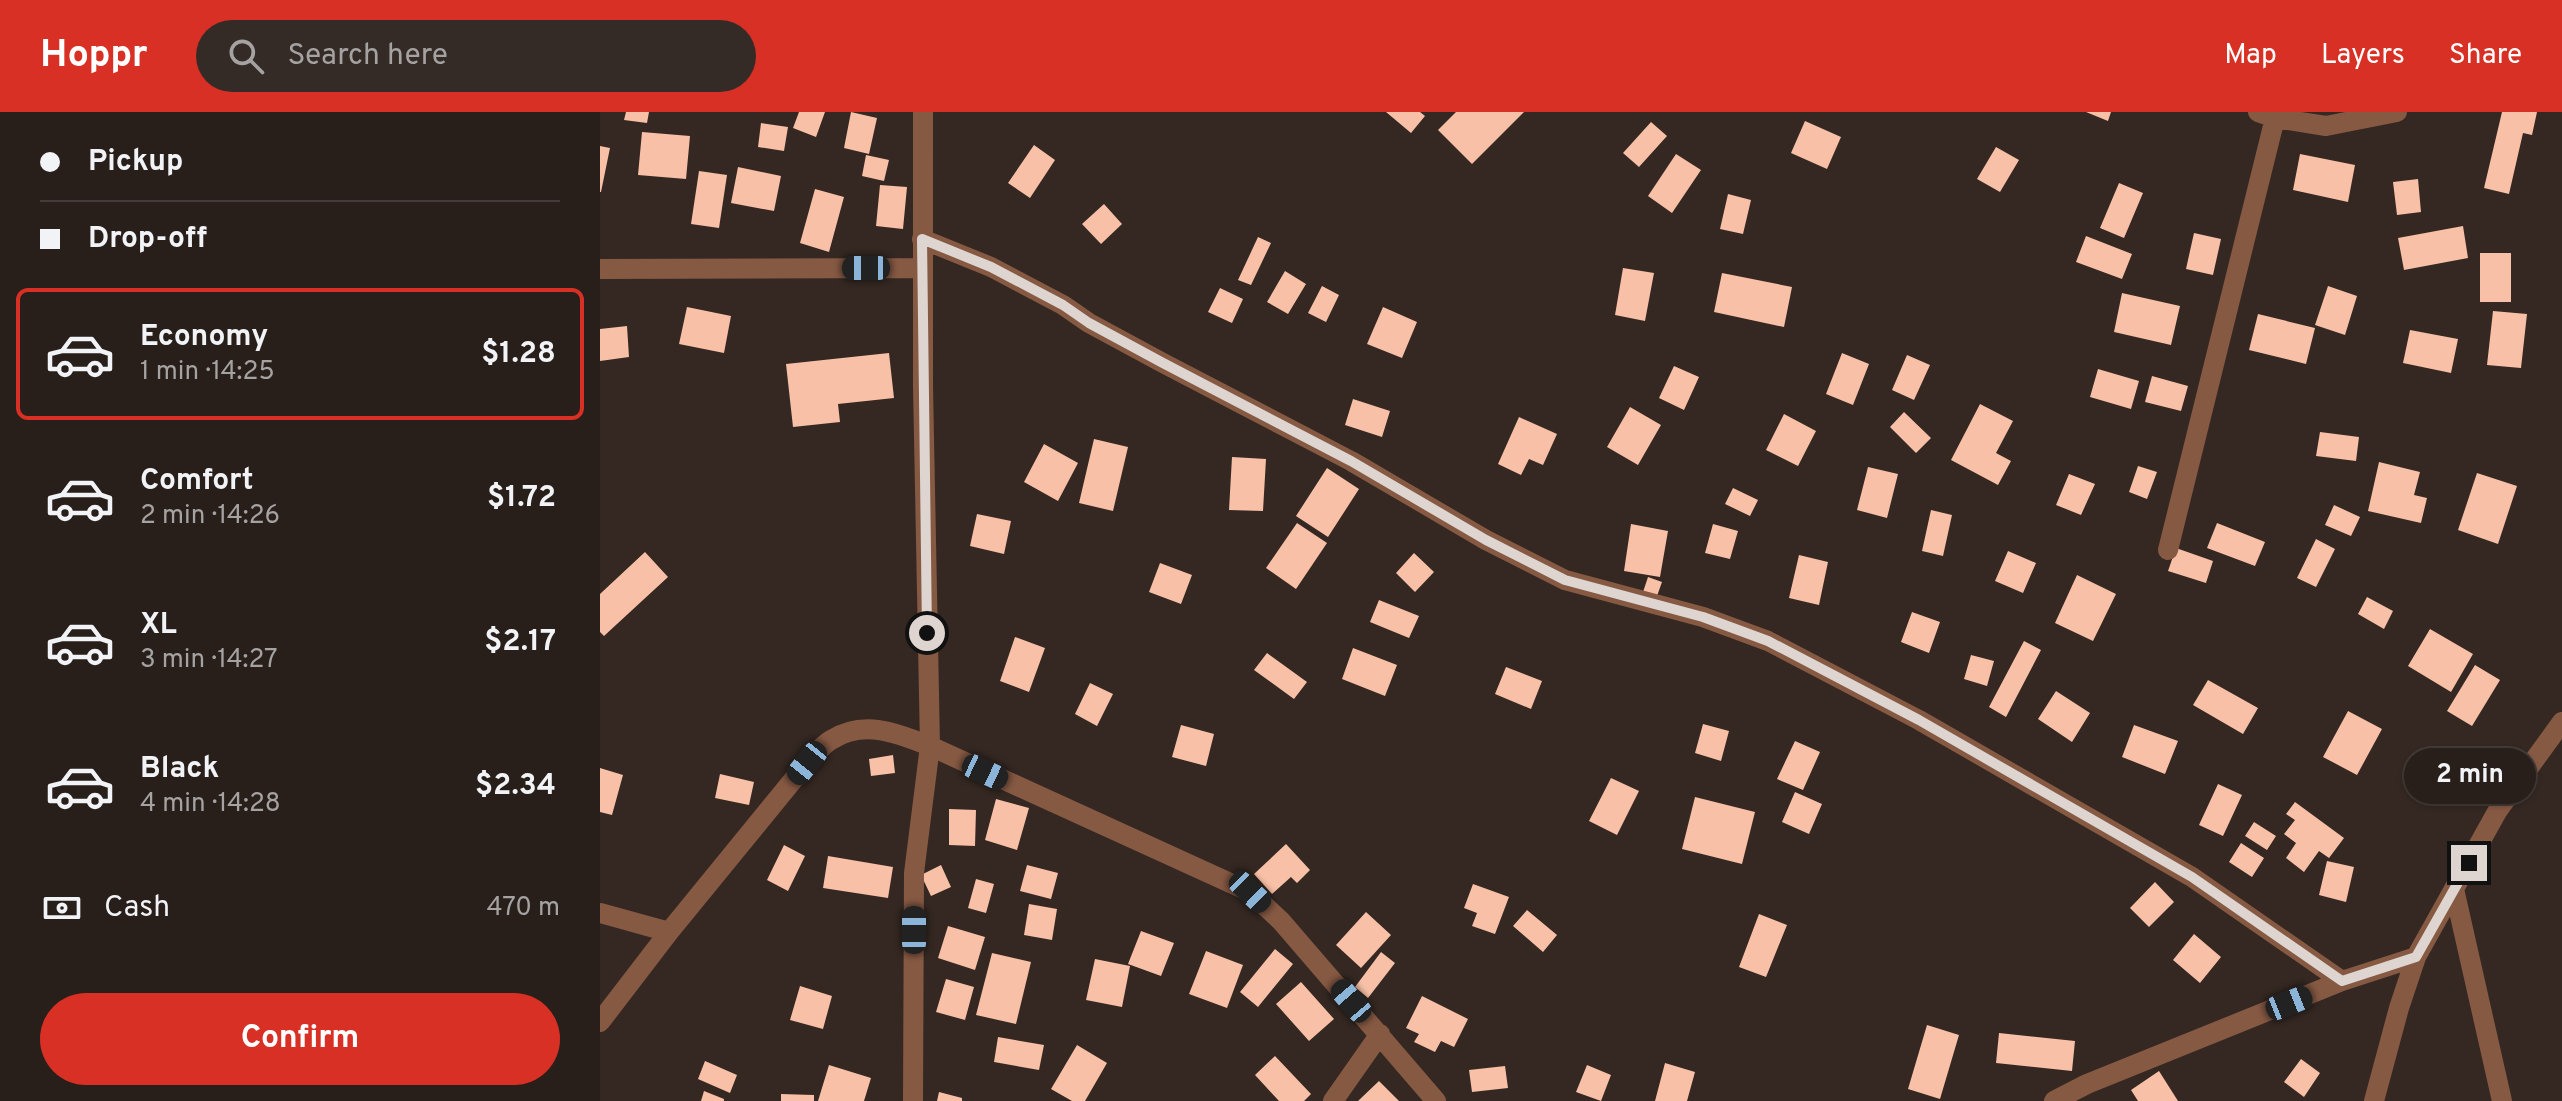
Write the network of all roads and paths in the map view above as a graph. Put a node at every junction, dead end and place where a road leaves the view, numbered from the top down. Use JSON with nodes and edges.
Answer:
{"nodes":[{"id":1,"x":923,"y":112,"type":"edge"},
{"id":2,"x":2397,"y":112,"type":"edge"},
{"id":3,"x":2267,"y":115,"type":"edge"},
{"id":4,"x":922,"y":239,"type":"junction"},
{"id":5,"x":923,"y":268,"type":"junction"},
{"id":6,"x":600,"y":269,"type":"edge"},
{"id":7,"x":2168,"y":550,"type":"dead end"},
{"id":8,"x":2562,"y":722,"type":"edge"},
{"id":9,"x":930,"y":746,"type":"junction"},
{"id":10,"x":2454,"y":889,"type":"junction"},
{"id":11,"x":600,"y":913,"type":"edge"},
{"id":12,"x":669,"y":932,"type":"junction"},
{"id":13,"x":2416,"y":957,"type":"junction"},
{"id":14,"x":2342,"y":981,"type":"junction"},
{"id":15,"x":600,"y":1022,"type":"edge"},
{"id":16,"x":1380,"y":1034,"type":"junction"},
{"id":17,"x":913,"y":1101,"type":"edge"},
{"id":18,"x":1333,"y":1101,"type":"edge"},
{"id":19,"x":1436,"y":1101,"type":"edge"},
{"id":20,"x":2054,"y":1101,"type":"edge"},
{"id":21,"x":2374,"y":1101,"type":"edge"},
{"id":22,"x":2502,"y":1101,"type":"edge"}],
"edges":[{"from":1,"to":4,"type":"street"},
{"from":2,"to":3,"type":"street"},
{"from":3,"to":7,"type":"street"},
{"from":4,"to":5,"type":"street"},
{"from":4,"to":14,"type":"street"},
{"from":5,"to":6,"type":"street"},
{"from":5,"to":9,"type":"street"},
{"from":8,"to":10,"type":"street"},
{"from":9,"to":12,"type":"street"},
{"from":9,"to":16,"type":"street"},
{"from":9,"to":17,"type":"street"},
{"from":10,"to":13,"type":"street"},
{"from":10,"to":22,"type":"street"},
{"from":11,"to":12,"type":"street"},
{"from":12,"to":15,"type":"street"},
{"from":13,"to":14,"type":"street"},
{"from":13,"to":21,"type":"street"},
{"from":14,"to":20,"type":"street"},
{"from":16,"to":18,"type":"street"},
{"from":16,"to":19,"type":"street"}]}
